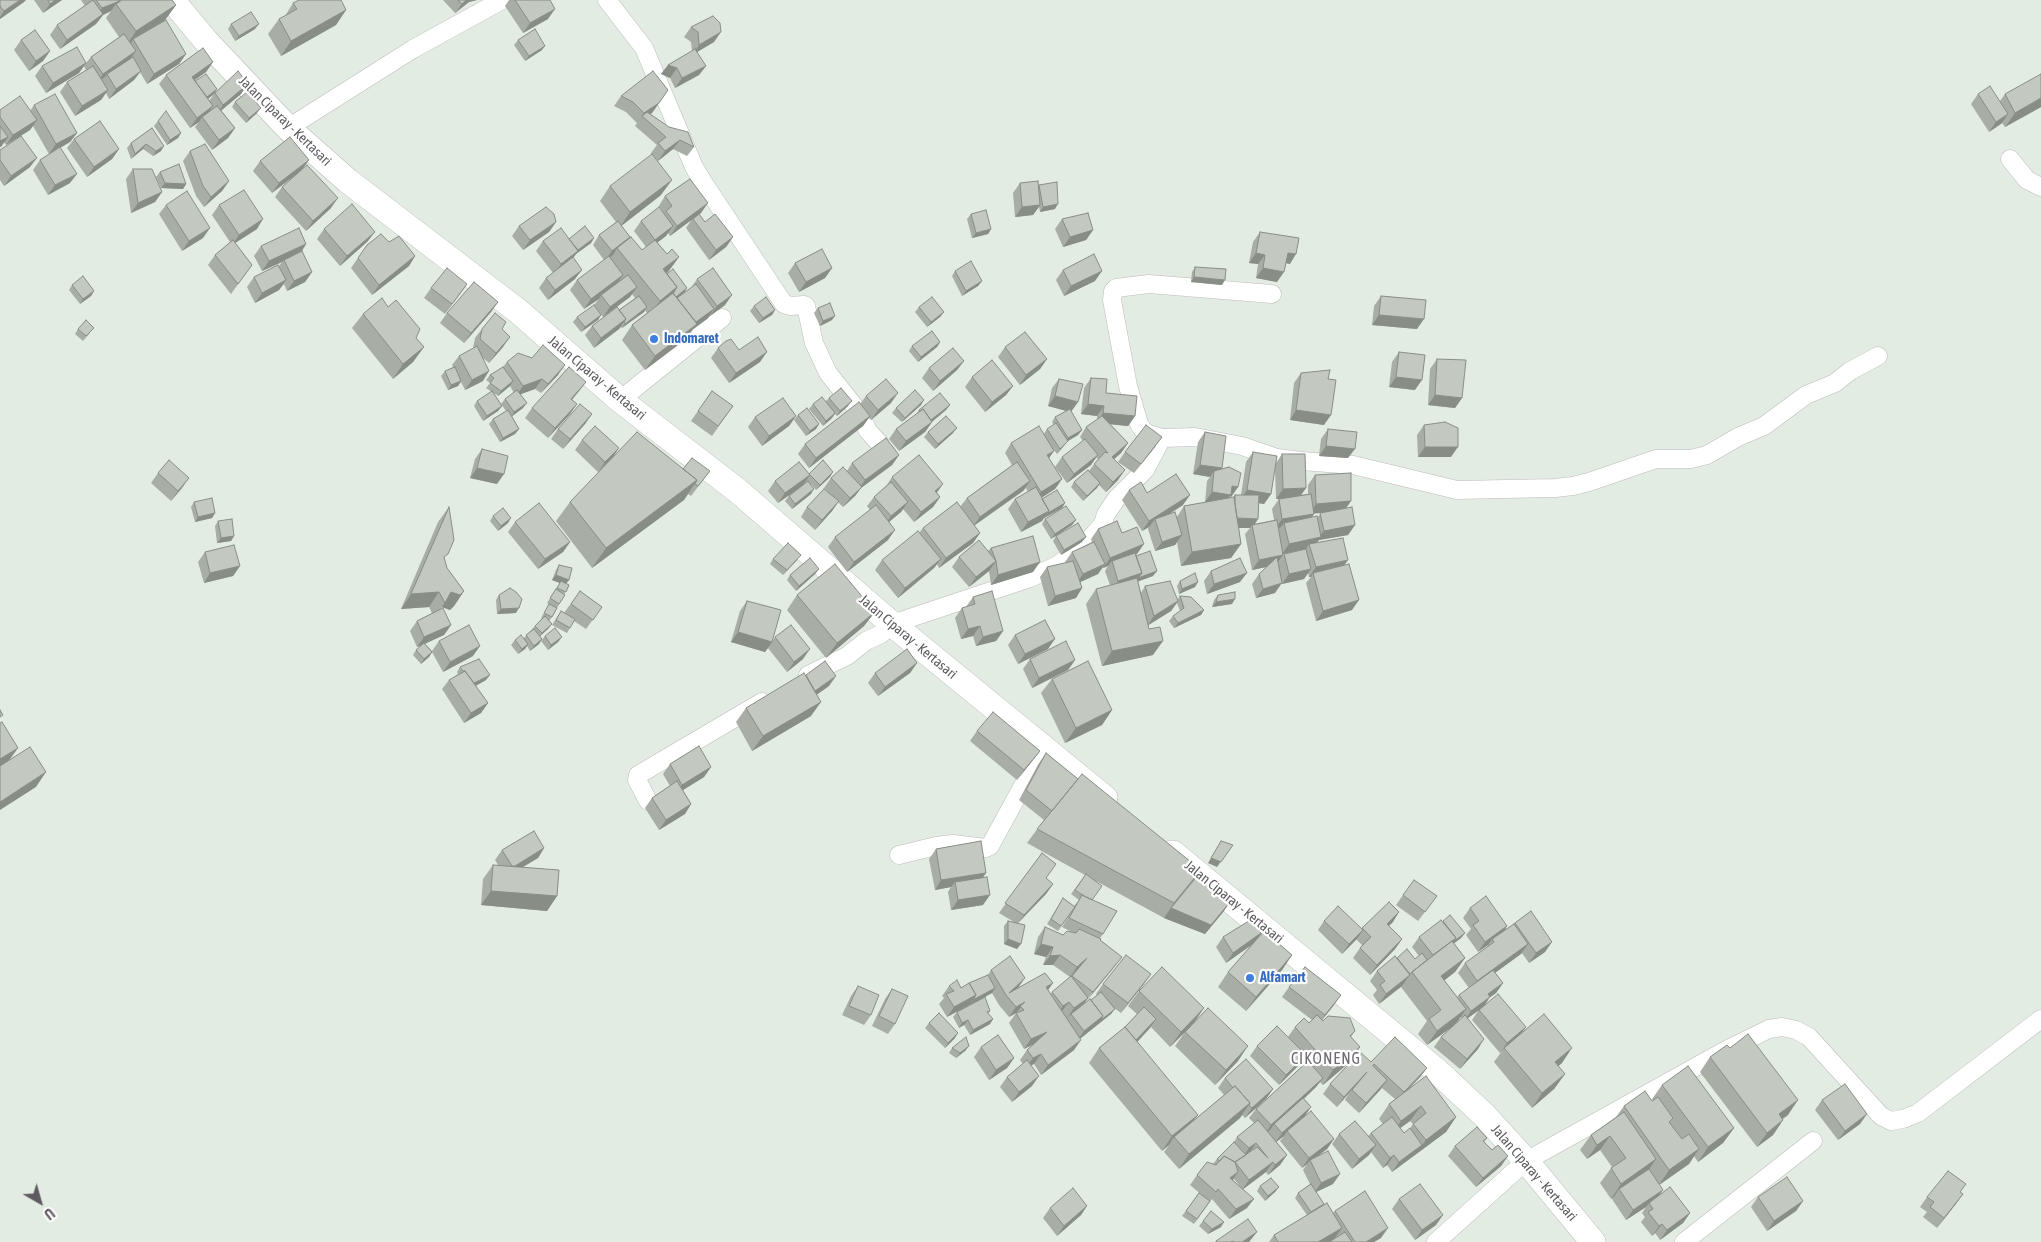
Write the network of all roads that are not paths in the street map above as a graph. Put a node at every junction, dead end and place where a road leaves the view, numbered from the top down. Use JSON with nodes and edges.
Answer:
{"nodes":[{"id":1,"x":172,"y":0,"type":"edge"},
{"id":2,"x":502,"y":0,"type":"edge"},
{"id":3,"x":608,"y":0,"type":"edge"},
{"id":4,"x":288,"y":128,"type":"junction"},
{"id":5,"x":2010,"y":159,"type":"dead end"},
{"id":6,"x":2041,"y":187,"type":"edge"},
{"id":7,"x":1272,"y":294,"type":"dead end"},
{"id":8,"x":722,"y":318,"type":"dead end"},
{"id":9,"x":1878,"y":356,"type":"dead end"},
{"id":10,"x":620,"y":400,"type":"junction"},
{"id":11,"x":1162,"y":438,"type":"junction"},
{"id":12,"x":880,"y":444,"type":"edge"},
{"id":13,"x":892,"y":624,"type":"junction"},
{"id":14,"x":791,"y":686,"type":"edge"},
{"id":15,"x":774,"y":695,"type":"edge"},
{"id":16,"x":1043,"y":748,"type":"junction"},
{"id":17,"x":648,"y":801,"type":"dead end"},
{"id":18,"x":1125,"y":814,"type":"edge"},
{"id":19,"x":1155,"y":838,"type":"edge"},
{"id":20,"x":899,"y":855,"type":"dead end"},
{"id":21,"x":2041,"y":1018,"type":"edge"},
{"id":22,"x":1813,"y":1141,"type":"dead end"},
{"id":23,"x":1526,"y":1161,"type":"junction"},
{"id":24,"x":1584,"y":1239,"type":"edge"},
{"id":25,"x":1436,"y":1242,"type":"edge"},
{"id":26,"x":1684,"y":1242,"type":"edge"}],
"edges":[{"from":1,"to":4,"type":"main road","name":"Jalan Ciparay - Kertasari"},
{"from":2,"to":4,"type":"street"},
{"from":3,"to":12,"type":"street"},
{"from":4,"to":10,"type":"main road","name":"Jalan Ciparay - Kertasari"},
{"from":5,"to":6,"type":"street"},
{"from":7,"to":11,"type":"street"},
{"from":8,"to":10,"type":"street"},
{"from":9,"to":11,"type":"street"},
{"from":10,"to":13,"type":"main road","name":"Jalan Ciparay - Kertasari"},
{"from":11,"to":13,"type":"street"},
{"from":13,"to":14,"type":"street"},
{"from":13,"to":16,"type":"main road","name":"Jalan Ciparay - Kertasari"},
{"from":15,"to":17,"type":"street"},
{"from":16,"to":18,"type":"main road","name":"Jalan Ciparay - Kertasari"},
{"from":16,"to":20,"type":"street"},
{"from":19,"to":23,"type":"main road","name":"Jalan Ciparay - Kertasari"},
{"from":21,"to":23,"type":"street"},
{"from":22,"to":26,"type":"street"},
{"from":23,"to":24,"type":"main road","name":"Jalan Ciparay - Kertasari"},
{"from":23,"to":25,"type":"street"}]}
